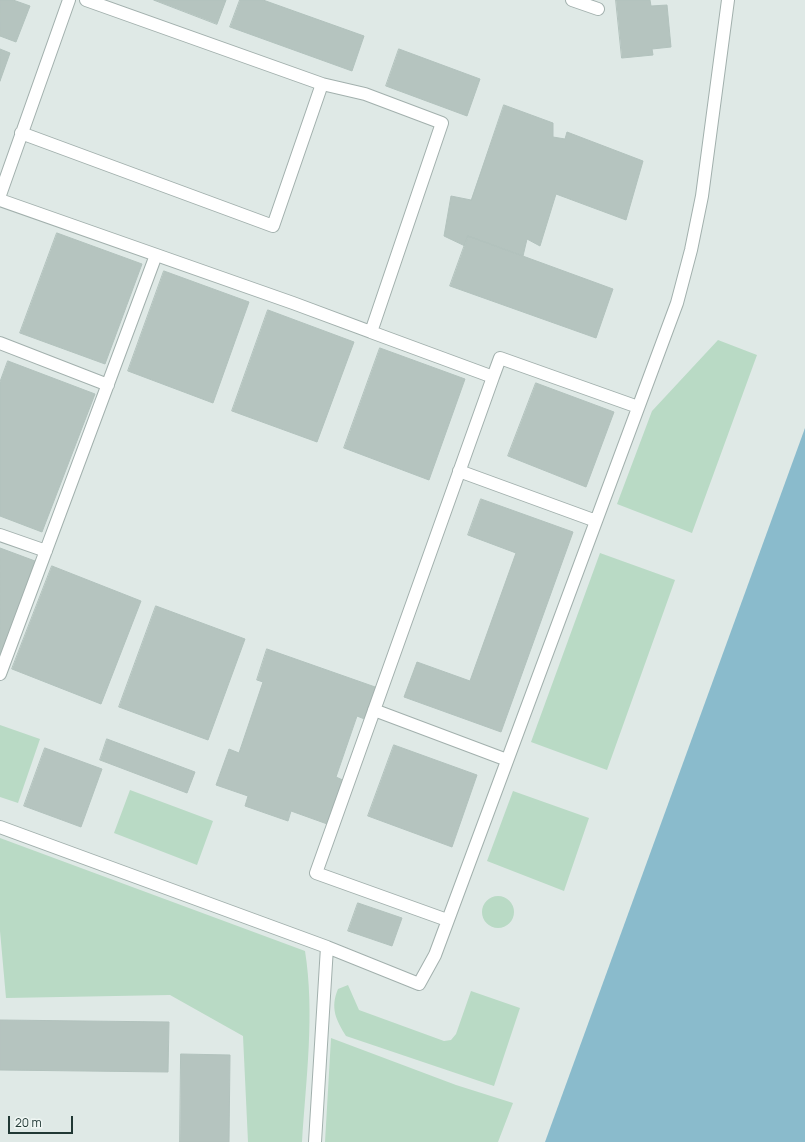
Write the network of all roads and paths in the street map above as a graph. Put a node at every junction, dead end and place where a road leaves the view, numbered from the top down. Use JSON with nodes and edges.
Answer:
{"nodes":[{"id":1,"x":69,"y":0,"type":"edge"},
{"id":2,"x":86,"y":0,"type":"edge"},
{"id":3,"x":572,"y":0,"type":"edge"},
{"id":4,"x":728,"y":0,"type":"edge"},
{"id":5,"x":598,"y":9,"type":"dead end"},
{"id":6,"x":322,"y":84,"type":"junction"},
{"id":7,"x":21,"y":133,"type":"junction"},
{"id":8,"x":0,"y":195,"type":"edge"},
{"id":9,"x":0,"y":200,"type":"edge"},
{"id":10,"x":156,"y":255,"type":"junction"},
{"id":11,"x":371,"y":332,"type":"junction"},
{"id":12,"x":0,"y":343,"type":"edge"},
{"id":13,"x":493,"y":377,"type":"junction"},
{"id":14,"x":108,"y":385,"type":"junction"},
{"id":15,"x":638,"y":407,"type":"junction"},
{"id":16,"x":459,"y":471,"type":"junction"},
{"id":17,"x":596,"y":521,"type":"junction"},
{"id":18,"x":0,"y":535,"type":"edge"},
{"id":19,"x":46,"y":551,"type":"junction"},
{"id":20,"x":0,"y":674,"type":"edge"},
{"id":21,"x":374,"y":710,"type":"junction"},
{"id":22,"x":507,"y":760,"type":"junction"},
{"id":23,"x":0,"y":827,"type":"edge"},
{"id":24,"x":448,"y":920,"type":"junction"},
{"id":25,"x":327,"y":947,"type":"junction"},
{"id":26,"x":314,"y":1142,"type":"edge"}],
"edges":[{"from":1,"to":7,"type":"lane"},
{"from":2,"to":6,"type":"lane"},
{"from":3,"to":5,"type":"lane"},
{"from":4,"to":15,"type":"lane"},
{"from":6,"to":7,"type":"lane"},
{"from":6,"to":11,"type":"lane"},
{"from":7,"to":8,"type":"lane"},
{"from":9,"to":10,"type":"lane"},
{"from":10,"to":11,"type":"lane"},
{"from":10,"to":14,"type":"lane"},
{"from":11,"to":13,"type":"lane"},
{"from":12,"to":14,"type":"lane"},
{"from":13,"to":15,"type":"lane"},
{"from":13,"to":16,"type":"lane"},
{"from":14,"to":19,"type":"lane"},
{"from":15,"to":17,"type":"lane"},
{"from":16,"to":17,"type":"lane"},
{"from":16,"to":21,"type":"lane"},
{"from":17,"to":22,"type":"lane"},
{"from":18,"to":19,"type":"lane"},
{"from":19,"to":20,"type":"lane"},
{"from":21,"to":22,"type":"lane"},
{"from":21,"to":24,"type":"lane"},
{"from":22,"to":24,"type":"lane"},
{"from":23,"to":25,"type":"lane"},
{"from":24,"to":25,"type":"lane"},
{"from":25,"to":26,"type":"lane"}]}
